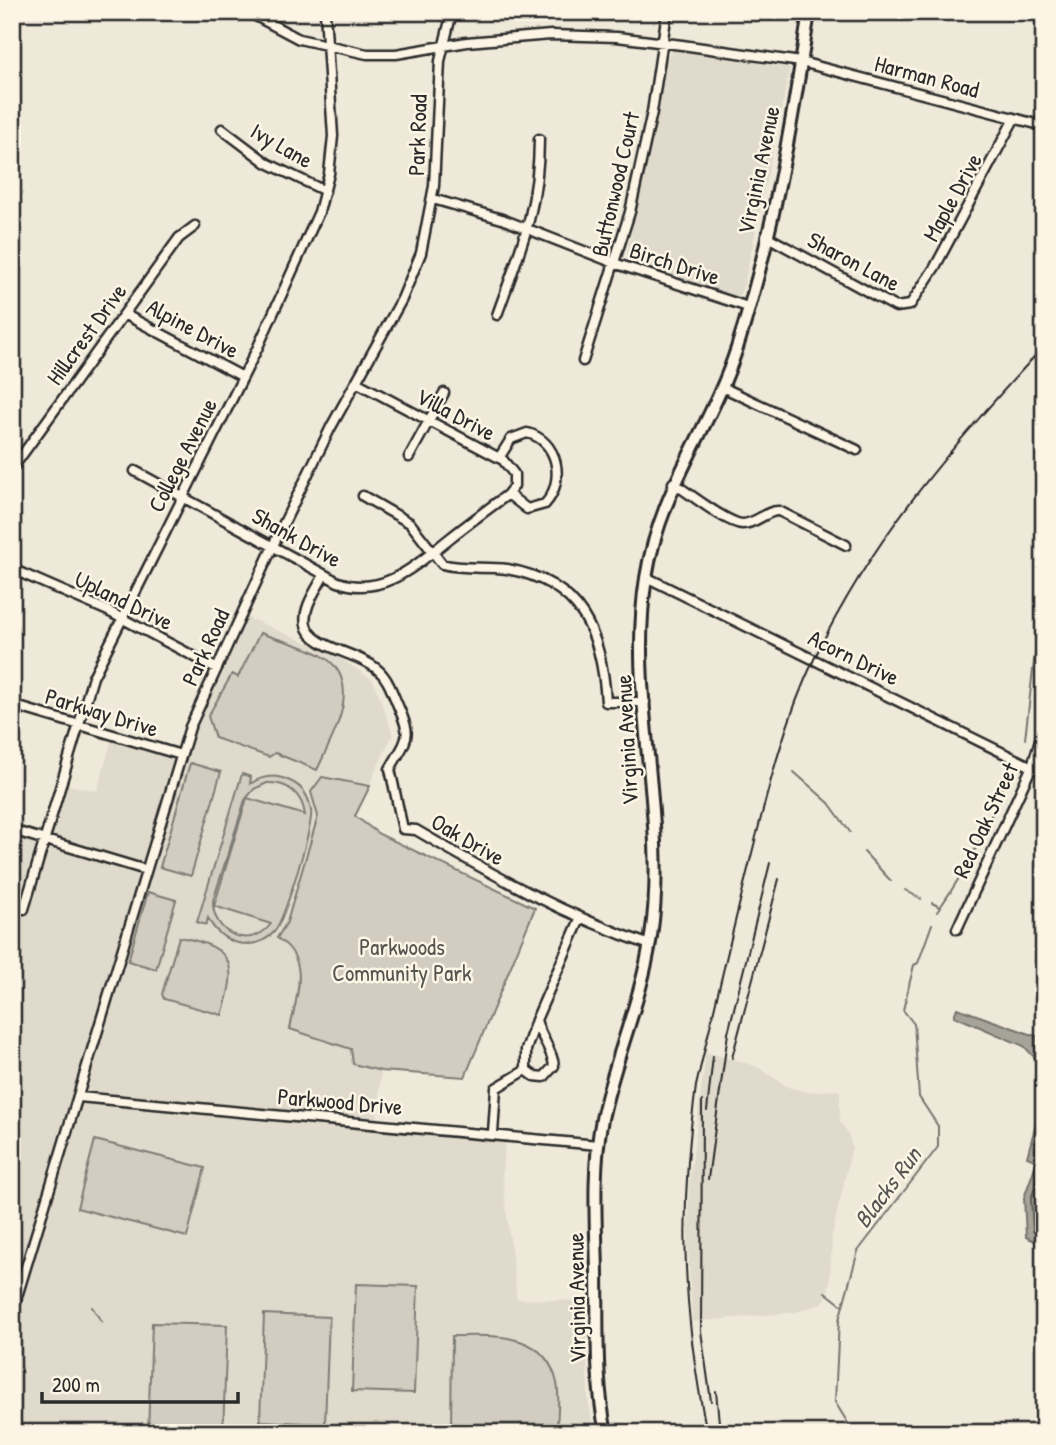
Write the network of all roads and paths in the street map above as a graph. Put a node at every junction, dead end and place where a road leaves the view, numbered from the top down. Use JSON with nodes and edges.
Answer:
{"nodes":[{"id":1,"x":248,"y":12,"type":"edge"},
{"id":2,"x":325,"y":12,"type":"edge"},
{"id":3,"x":452,"y":12,"type":"edge"},
{"id":4,"x":667,"y":12,"type":"edge"},
{"id":5,"x":809,"y":12,"type":"edge"},
{"id":6,"x":663,"y":42,"type":"junction"},
{"id":7,"x":326,"y":46,"type":"junction"},
{"id":8,"x":443,"y":47,"type":"junction"},
{"id":9,"x":801,"y":62,"type":"junction"},
{"id":10,"x":1014,"y":119,"type":"junction"},
{"id":11,"x":1044,"y":126,"type":"edge"},
{"id":12,"x":222,"y":129,"type":"dead end"},
{"id":13,"x":539,"y":139,"type":"dead end"},
{"id":14,"x":325,"y":191,"type":"junction"},
{"id":15,"x":433,"y":199,"type":"junction"},
{"id":16,"x":195,"y":226,"type":"dead end"},
{"id":17,"x":528,"y":229,"type":"junction"},
{"id":18,"x":766,"y":236,"type":"junction"},
{"id":19,"x":616,"y":264,"type":"junction"},
{"id":20,"x":920,"y":293,"type":"joint"},
{"id":21,"x":748,"y":307,"type":"junction"},
{"id":22,"x":124,"y":314,"type":"junction"},
{"id":23,"x":497,"y":315,"type":"dead end"},
{"id":24,"x":583,"y":361,"type":"dead end"},
{"id":25,"x":243,"y":377,"type":"junction"},
{"id":26,"x":356,"y":382,"type":"junction"},
{"id":27,"x":722,"y":387,"type":"junction"},
{"id":28,"x":444,"y":393,"type":"dead end"},
{"id":29,"x":428,"y":421,"type":"junction"},
{"id":30,"x":857,"y":450,"type":"dead end"},
{"id":31,"x":409,"y":457,"type":"dead end"},
{"id":32,"x":499,"y":458,"type":"junction"},
{"id":33,"x":12,"y":469,"type":"edge"},
{"id":34,"x":135,"y":471,"type":"dead end"},
{"id":35,"x":673,"y":483,"type":"junction"},
{"id":36,"x":508,"y":494,"type":"junction"},
{"id":37,"x":363,"y":496,"type":"dead end"},
{"id":38,"x":182,"y":497,"type":"junction"},
{"id":39,"x":846,"y":545,"type":"dead end"},
{"id":40,"x":274,"y":547,"type":"junction"},
{"id":41,"x":432,"y":552,"type":"junction"},
{"id":42,"x":12,"y":569,"type":"edge"},
{"id":43,"x":324,"y":575,"type":"junction"},
{"id":44,"x":646,"y":577,"type":"junction"},
{"id":45,"x":121,"y":618,"type":"junction"},
{"id":46,"x":216,"y":668,"type":"junction"},
{"id":47,"x":645,"y":702,"type":"junction"},
{"id":48,"x":12,"y":705,"type":"edge"},
{"id":49,"x":77,"y":724,"type":"junction"},
{"id":50,"x":1044,"y":727,"type":"edge"},
{"id":51,"x":181,"y":755,"type":"junction"},
{"id":52,"x":1032,"y":766,"type":"junction"},
{"id":53,"x":1044,"y":773,"type":"edge"},
{"id":54,"x":12,"y":830,"type":"edge"},
{"id":55,"x":44,"y":840,"type":"junction"},
{"id":56,"x":146,"y":870,"type":"junction"},
{"id":57,"x":24,"y":909,"type":"dead end"},
{"id":58,"x":580,"y":919,"type":"junction"},
{"id":59,"x":957,"y":929,"type":"dead end"},
{"id":60,"x":650,"y":945,"type":"junction"},
{"id":61,"x":536,"y":1020,"type":"junction"},
{"id":62,"x":526,"y":1070,"type":"junction"},
{"id":63,"x":79,"y":1097,"type":"junction"},
{"id":64,"x":493,"y":1133,"type":"junction"},
{"id":65,"x":598,"y":1144,"type":"junction"},
{"id":66,"x":12,"y":1313,"type":"edge"},
{"id":67,"x":12,"y":1429,"type":"edge"},
{"id":68,"x":22,"y":1433,"type":"edge"},
{"id":69,"x":606,"y":1433,"type":"edge"}],
"edges":[{"from":1,"to":7,"type":"street","name":"Harman Road"},
{"from":2,"to":7,"type":"street","name":"College Avenue"},
{"from":3,"to":8,"type":"street","name":"Park Road"},
{"from":4,"to":6,"type":"street","name":"Buttonwood Court"},
{"from":5,"to":9,"type":"main road","name":"Virginia Avenue"},
{"from":6,"to":8,"type":"street","name":"Harman Road"},
{"from":6,"to":9,"type":"street","name":"Harman Road"},
{"from":6,"to":19,"type":"street","name":"Buttonwood Court"},
{"from":7,"to":8,"type":"street","name":"Harman Road"},
{"from":7,"to":14,"type":"street","name":"College Avenue"},
{"from":8,"to":15,"type":"street","name":"Park Road"},
{"from":9,"to":10,"type":"street","name":"Harman Road"},
{"from":9,"to":18,"type":"main road","name":"Virginia Avenue"},
{"from":10,"to":11,"type":"street","name":"Harman Road"},
{"from":10,"to":20,"type":"street","name":"Maple Drive"},
{"from":12,"to":14,"type":"street","name":"Ivy Lane"},
{"from":13,"to":17,"type":"street"},
{"from":14,"to":25,"type":"street","name":"College Avenue"},
{"from":15,"to":17,"type":"street","name":"Birch Drive"},
{"from":15,"to":26,"type":"street","name":"Park Road"},
{"from":16,"to":22,"type":"street","name":"Hillcrest Drive"},
{"from":17,"to":19,"type":"street","name":"Birch Drive"},
{"from":17,"to":23,"type":"street"},
{"from":18,"to":20,"type":"street","name":"Sharon Lane"},
{"from":18,"to":21,"type":"main road","name":"Virginia Avenue"},
{"from":19,"to":21,"type":"street","name":"Birch Drive"},
{"from":19,"to":24,"type":"street","name":"Buttonwood Court"},
{"from":21,"to":27,"type":"main road","name":"Virginia Avenue"},
{"from":22,"to":25,"type":"street","name":"Alpine Drive"},
{"from":22,"to":33,"type":"street","name":"Hillcrest Drive"},
{"from":25,"to":38,"type":"street","name":"College Avenue"},
{"from":26,"to":29,"type":"street","name":"Villa Drive"},
{"from":26,"to":40,"type":"street","name":"Park Road"},
{"from":27,"to":30,"type":"street"},
{"from":27,"to":35,"type":"main road","name":"Virginia Avenue"},
{"from":28,"to":29,"type":"street"},
{"from":29,"to":31,"type":"street"},
{"from":29,"to":32,"type":"street","name":"Villa Drive"},
{"from":32,"to":36,"type":"street","name":"Villa Drive"},
{"from":32,"to":36,"type":"street"},
{"from":34,"to":38,"type":"street","name":"Shank Drive"},
{"from":35,"to":39,"type":"street"},
{"from":35,"to":44,"type":"main road","name":"Virginia Avenue"},
{"from":36,"to":41,"type":"street","name":"Shank Drive"},
{"from":37,"to":41,"type":"street"},
{"from":38,"to":40,"type":"street","name":"Shank Drive"},
{"from":38,"to":45,"type":"street","name":"College Avenue"},
{"from":40,"to":43,"type":"street","name":"Shank Drive"},
{"from":40,"to":46,"type":"street","name":"Park Road"},
{"from":41,"to":43,"type":"street","name":"Shank Drive"},
{"from":41,"to":47,"type":"street"},
{"from":42,"to":45,"type":"street","name":"Upland Drive"},
{"from":43,"to":58,"type":"street","name":"Oak Drive"},
{"from":44,"to":47,"type":"main road","name":"Virginia Avenue"},
{"from":44,"to":52,"type":"street","name":"Acorn Drive"},
{"from":45,"to":46,"type":"street","name":"Upland Drive"},
{"from":45,"to":49,"type":"street","name":"College Avenue"},
{"from":46,"to":51,"type":"street","name":"Park Road"},
{"from":47,"to":60,"type":"main road","name":"Virginia Avenue"},
{"from":48,"to":49,"type":"street","name":"Parkway Drive"},
{"from":49,"to":51,"type":"street","name":"Parkway Drive"},
{"from":49,"to":55,"type":"street","name":"College Avenue"},
{"from":50,"to":52,"type":"street","name":"Red Oak Street"},
{"from":51,"to":56,"type":"street","name":"Park Road"},
{"from":52,"to":53,"type":"street","name":"Acorn Drive"},
{"from":52,"to":59,"type":"street","name":"Red Oak Street"},
{"from":54,"to":55,"type":"street"},
{"from":55,"to":56,"type":"street"},
{"from":55,"to":57,"type":"street","name":"College Avenue"},
{"from":56,"to":63,"type":"street","name":"Park Road"},
{"from":58,"to":60,"type":"street","name":"Oak Drive"},
{"from":58,"to":61,"type":"street"},
{"from":60,"to":65,"type":"main road","name":"Virginia Avenue"},
{"from":61,"to":62,"type":"street"},
{"from":61,"to":62,"type":"street"},
{"from":62,"to":64,"type":"street"},
{"from":63,"to":64,"type":"street","name":"Parkwood Drive"},
{"from":63,"to":66,"type":"street","name":"Park Road"},
{"from":64,"to":65,"type":"street","name":"Parkwood Drive"},
{"from":65,"to":69,"type":"main road","name":"Virginia Avenue"},
{"from":67,"to":68,"type":"street"}]}
